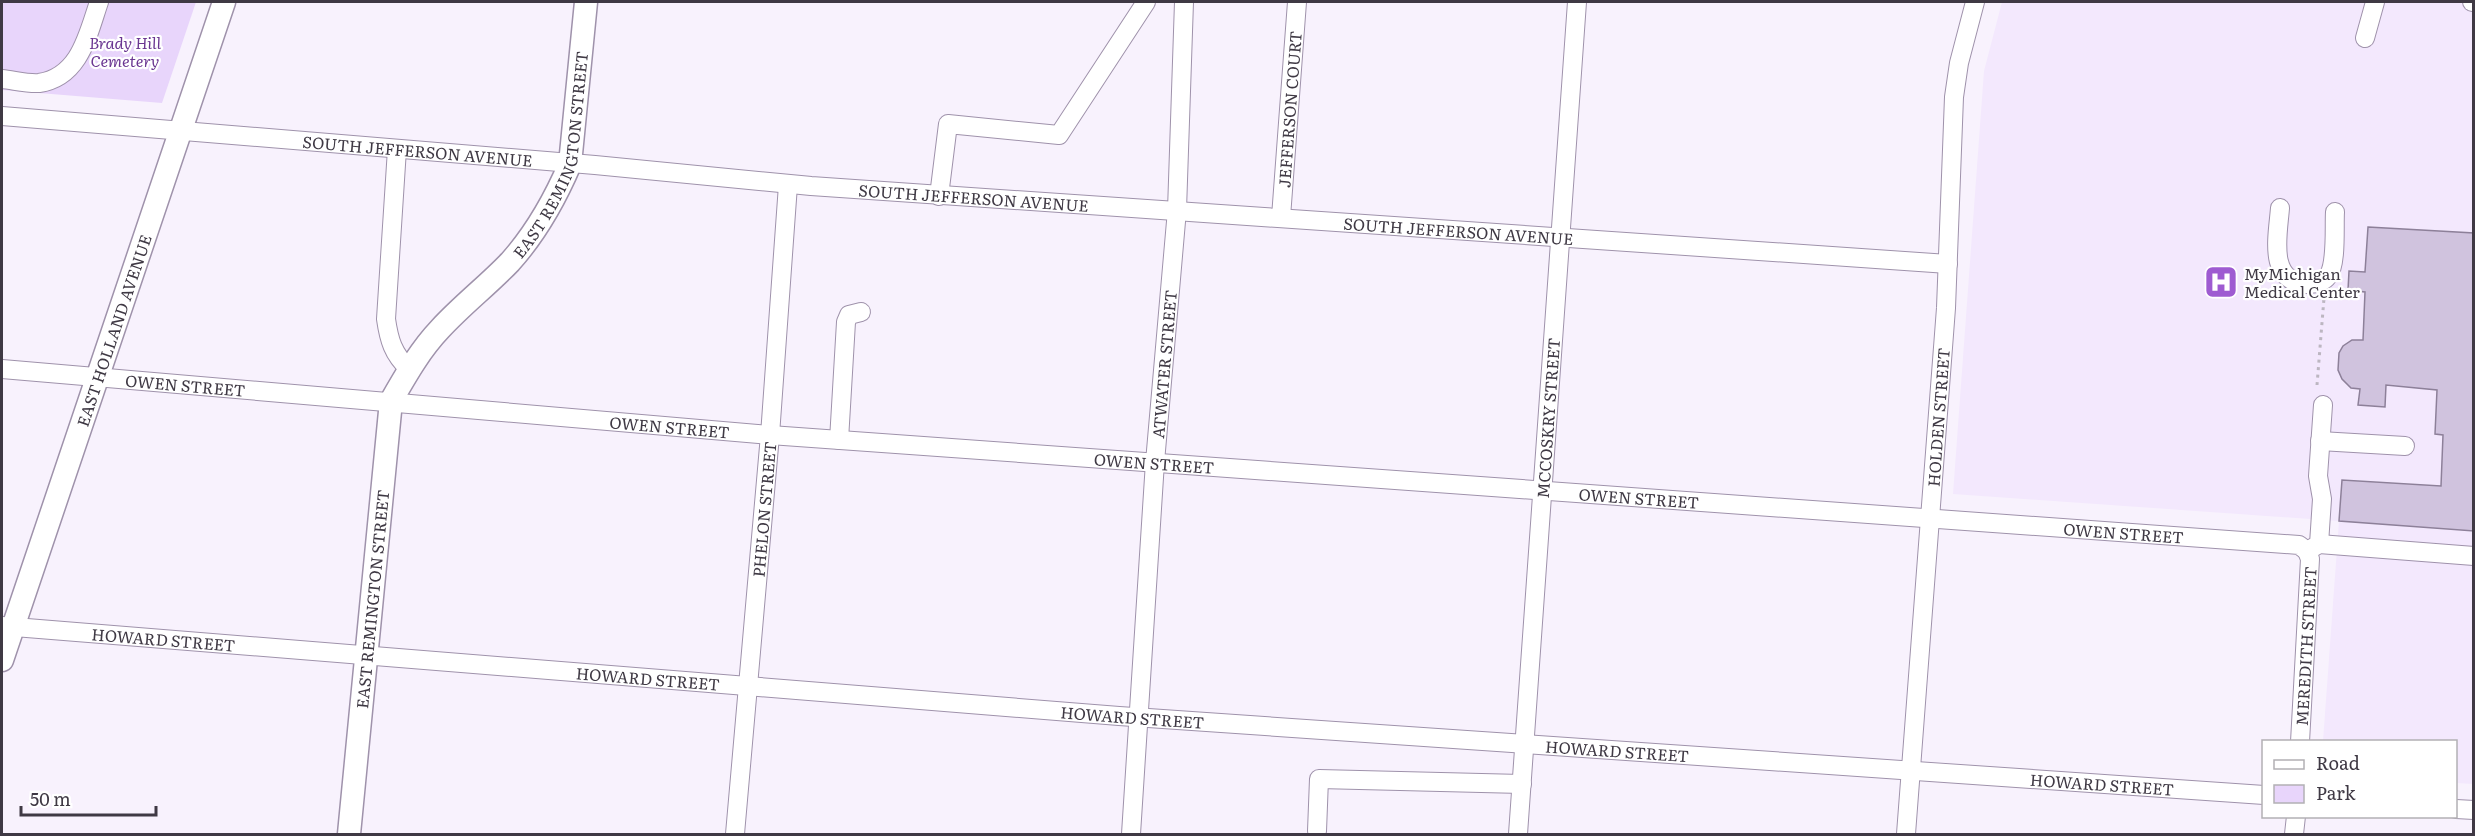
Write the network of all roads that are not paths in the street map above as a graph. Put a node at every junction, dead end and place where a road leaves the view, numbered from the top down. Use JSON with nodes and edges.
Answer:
{"nodes":[{"id":1,"x":99,"y":2,"type":"edge"},
{"id":2,"x":224,"y":2,"type":"edge"},
{"id":3,"x":586,"y":2,"type":"edge"},
{"id":4,"x":1146,"y":2,"type":"edge"},
{"id":5,"x":1184,"y":2,"type":"edge"},
{"id":6,"x":1297,"y":2,"type":"edge"},
{"id":7,"x":1577,"y":2,"type":"edge"},
{"id":8,"x":1975,"y":2,"type":"edge"},
{"id":9,"x":2375,"y":2,"type":"edge"},
{"id":10,"x":2365,"y":38,"type":"dead end"},
{"id":11,"x":2,"y":79,"type":"edge"},
{"id":12,"x":2,"y":116,"type":"edge"},
{"id":13,"x":181,"y":132,"type":"junction"},
{"id":14,"x":397,"y":149,"type":"junction"},
{"id":15,"x":570,"y":164,"type":"junction"},
{"id":16,"x":788,"y":185,"type":"junction"},
{"id":17,"x":939,"y":196,"type":"junction"},
{"id":18,"x":2280,"y":208,"type":"dead end"},
{"id":19,"x":1177,"y":210,"type":"junction"},
{"id":20,"x":2335,"y":212,"type":"dead end"},
{"id":21,"x":1281,"y":217,"type":"junction"},
{"id":22,"x":1560,"y":237,"type":"junction"},
{"id":23,"x":1948,"y":264,"type":"junction"},
{"id":24,"x":861,"y":312,"type":"dead end"},
{"id":25,"x":2,"y":369,"type":"edge"},
{"id":26,"x":409,"y":369,"type":"junction"},
{"id":27,"x":98,"y":377,"type":"junction"},
{"id":28,"x":391,"y":401,"type":"junction"},
{"id":29,"x":2323,"y":405,"type":"dead end"},
{"id":30,"x":770,"y":435,"type":"junction"},
{"id":31,"x":839,"y":440,"type":"junction"},
{"id":32,"x":2320,"y":441,"type":"junction"},
{"id":33,"x":2405,"y":446,"type":"dead end"},
{"id":34,"x":1155,"y":462,"type":"junction"},
{"id":35,"x":1542,"y":489,"type":"junction"},
{"id":36,"x":1929,"y":518,"type":"junction"},
{"id":37,"x":2313,"y":547,"type":"junction"},
{"id":38,"x":2474,"y":556,"type":"edge"},
{"id":39,"x":7,"y":626,"type":"edge"},
{"id":40,"x":365,"y":657,"type":"junction"},
{"id":41,"x":2,"y":660,"type":"edge"},
{"id":42,"x":747,"y":686,"type":"junction"},
{"id":43,"x":1139,"y":717,"type":"junction"},
{"id":44,"x":2300,"y":740,"type":"edge"},
{"id":45,"x":1525,"y":743,"type":"junction"},
{"id":46,"x":1910,"y":769,"type":"junction"},
{"id":47,"x":1522,"y":784,"type":"junction"},
{"id":48,"x":2262,"y":795,"type":"edge"},
{"id":49,"x":2457,"y":809,"type":"edge"},
{"id":50,"x":2474,"y":810,"type":"edge"},
{"id":51,"x":2296,"y":818,"type":"edge"},
{"id":52,"x":1317,"y":831,"type":"dead end"},
{"id":53,"x":348,"y":834,"type":"edge"},
{"id":54,"x":735,"y":834,"type":"edge"},
{"id":55,"x":1131,"y":834,"type":"edge"},
{"id":56,"x":1518,"y":834,"type":"edge"},
{"id":57,"x":1906,"y":834,"type":"edge"},
{"id":58,"x":2294,"y":834,"type":"edge"}],
"edges":[{"from":1,"to":11,"type":"street"},
{"from":2,"to":13,"type":"main road","name":"EAST HOLLAND AVENUE"},
{"from":3,"to":15,"type":"main road","name":"EAST REMINGTON STREET"},
{"from":4,"to":17,"type":"street"},
{"from":5,"to":19,"type":"street","name":"ATWATER STREET"},
{"from":6,"to":21,"type":"street","name":"JEFFERSON COURT"},
{"from":7,"to":22,"type":"street","name":"MCCOSKRY STREET"},
{"from":8,"to":23,"type":"street","name":"HOLDEN STREET"},
{"from":9,"to":10,"type":"street"},
{"from":12,"to":13,"type":"street","name":"SOUTH JEFFERSON AVENUE"},
{"from":13,"to":14,"type":"street","name":"SOUTH JEFFERSON AVENUE"},
{"from":13,"to":27,"type":"main road","name":"EAST HOLLAND AVENUE"},
{"from":14,"to":15,"type":"street","name":"SOUTH JEFFERSON AVENUE"},
{"from":14,"to":26,"type":"street"},
{"from":15,"to":16,"type":"street","name":"SOUTH JEFFERSON AVENUE"},
{"from":15,"to":26,"type":"main road","name":"EAST REMINGTON STREET"},
{"from":16,"to":17,"type":"street","name":"SOUTH JEFFERSON AVENUE"},
{"from":16,"to":30,"type":"street","name":"PHELON STREET"},
{"from":17,"to":19,"type":"street","name":"SOUTH JEFFERSON AVENUE"},
{"from":18,"to":20,"type":"street"},
{"from":19,"to":21,"type":"street","name":"SOUTH JEFFERSON AVENUE"},
{"from":19,"to":34,"type":"street","name":"ATWATER STREET"},
{"from":21,"to":22,"type":"street","name":"SOUTH JEFFERSON AVENUE"},
{"from":22,"to":23,"type":"street","name":"SOUTH JEFFERSON AVENUE"},
{"from":22,"to":35,"type":"street","name":"MCCOSKRY STREET"},
{"from":23,"to":36,"type":"street","name":"HOLDEN STREET"},
{"from":24,"to":31,"type":"street"},
{"from":25,"to":27,"type":"street","name":"OWEN STREET"},
{"from":26,"to":28,"type":"main road","name":"EAST REMINGTON STREET"},
{"from":27,"to":28,"type":"street","name":"OWEN STREET"},
{"from":27,"to":39,"type":"main road","name":"EAST HOLLAND AVENUE"},
{"from":28,"to":30,"type":"street","name":"OWEN STREET"},
{"from":28,"to":40,"type":"main road","name":"EAST REMINGTON STREET"},
{"from":29,"to":32,"type":"street","name":"MEREDITH STREET"},
{"from":30,"to":31,"type":"street","name":"OWEN STREET"},
{"from":30,"to":42,"type":"street","name":"PHELON STREET"},
{"from":31,"to":34,"type":"street","name":"OWEN STREET"},
{"from":32,"to":33,"type":"street"},
{"from":32,"to":37,"type":"street","name":"MEREDITH STREET"},
{"from":34,"to":35,"type":"street","name":"OWEN STREET"},
{"from":34,"to":43,"type":"street","name":"ATWATER STREET"},
{"from":35,"to":36,"type":"street","name":"OWEN STREET"},
{"from":35,"to":45,"type":"street","name":"MCCOSKRY STREET"},
{"from":36,"to":37,"type":"street","name":"OWEN STREET"},
{"from":36,"to":46,"type":"street","name":"HOLDEN STREET"},
{"from":37,"to":38,"type":"street","name":"OWEN STREET"},
{"from":37,"to":44,"type":"street","name":"MEREDITH STREET"},
{"from":39,"to":40,"type":"street","name":"HOWARD STREET"},
{"from":39,"to":41,"type":"main road","name":"EAST HOLLAND AVENUE"},
{"from":40,"to":42,"type":"street","name":"HOWARD STREET"},
{"from":40,"to":53,"type":"main road","name":"EAST REMINGTON STREET"},
{"from":42,"to":43,"type":"street","name":"HOWARD STREET"},
{"from":42,"to":54,"type":"street","name":"PHELON STREET"},
{"from":43,"to":45,"type":"street","name":"HOWARD STREET"},
{"from":43,"to":55,"type":"street","name":"ATWATER STREET"},
{"from":45,"to":46,"type":"street","name":"HOWARD STREET"},
{"from":45,"to":47,"type":"street","name":"MCCOSKRY STREET"},
{"from":46,"to":48,"type":"street","name":"HOWARD STREET"},
{"from":46,"to":57,"type":"street","name":"HOLDEN STREET"},
{"from":47,"to":52,"type":"street"},
{"from":47,"to":56,"type":"street","name":"MCCOSKRY STREET"},
{"from":49,"to":50,"type":"street"},
{"from":51,"to":58,"type":"street"}]}
